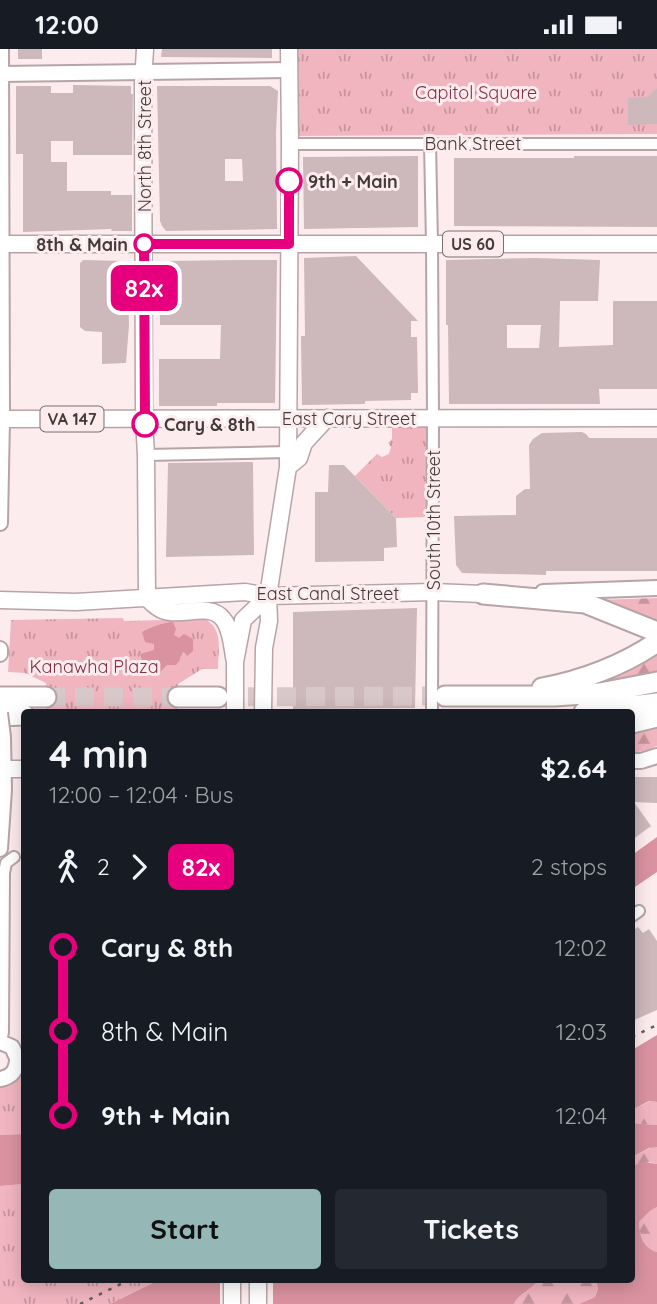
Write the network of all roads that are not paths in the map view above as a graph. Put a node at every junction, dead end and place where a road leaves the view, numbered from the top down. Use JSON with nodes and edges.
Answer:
{"nodes":[{"id":1,"x":1,"y":49,"type":"edge"},
{"id":2,"x":145,"y":49,"type":"edge"},
{"id":3,"x":289,"y":49,"type":"edge"},
{"id":4,"x":289,"y":70,"type":"junction"},
{"id":5,"x":144,"y":73,"type":"junction"},
{"id":6,"x":1,"y":74,"type":"edge"},
{"id":7,"x":290,"y":143,"type":"junction"},
{"id":8,"x":430,"y":143,"type":"junction"},
{"id":9,"x":657,"y":144,"type":"edge"},
{"id":10,"x":1,"y":244,"type":"edge"},
{"id":11,"x":144,"y":244,"type":"junction"},
{"id":12,"x":289,"y":244,"type":"junction"},
{"id":13,"x":432,"y":244,"type":"junction"},
{"id":14,"x":657,"y":244,"type":"edge"},
{"id":15,"x":144,"y":418,"type":"junction"},
{"id":16,"x":289,"y":418,"type":"junction"},
{"id":17,"x":327,"y":418,"type":"junction"},
{"id":18,"x":433,"y":418,"type":"junction"},
{"id":19,"x":657,"y":418,"type":"edge"},
{"id":20,"x":1,"y":419,"type":"edge"},
{"id":21,"x":146,"y":456,"type":"junction"},
{"id":22,"x":288,"y":460,"type":"junction"},
{"id":23,"x":0,"y":523,"type":"edge"},
{"id":24,"x":657,"y":588,"type":"edge"},
{"id":25,"x":433,"y":592,"type":"junction"},
{"id":26,"x":483,"y":594,"type":"junction"},
{"id":27,"x":268,"y":596,"type":"junction"},
{"id":28,"x":147,"y":598,"type":"junction"},
{"id":29,"x":0,"y":600,"type":"edge"},
{"id":30,"x":649,"y":629,"type":"edge"},
{"id":31,"x":653,"y":646,"type":"edge"},
{"id":32,"x":0,"y":649,"type":"edge"},
{"id":33,"x":0,"y":655,"type":"edge"},
{"id":34,"x":235,"y":662,"type":"junction"},
{"id":35,"x":657,"y":682,"type":"edge"},
{"id":36,"x":445,"y":696,"type":"tunnel mouth"},
{"id":37,"x":467,"y":696,"type":"junction"},
{"id":38,"x":0,"y":697,"type":"edge"},
{"id":39,"x":46,"y":697,"type":"tunnel mouth"},
{"id":40,"x":178,"y":697,"type":"tunnel mouth"},
{"id":41,"x":218,"y":697,"type":"tunnel mouth"},
{"id":42,"x":234,"y":709,"type":"edge"},
{"id":43,"x":263,"y":709,"type":"edge"},
{"id":44,"x":432,"y":709,"type":"edge"},
{"id":45,"x":635,"y":713,"type":"edge"},
{"id":46,"x":655,"y":713,"type":"edge"},
{"id":47,"x":0,"y":714,"type":"edge"},
{"id":48,"x":21,"y":715,"type":"edge"},
{"id":49,"x":635,"y":722,"type":"edge"},
{"id":50,"x":657,"y":757,"type":"edge"},
{"id":51,"x":637,"y":761,"type":"edge"},
{"id":52,"x":657,"y":762,"type":"edge"},
{"id":53,"x":21,"y":769,"type":"edge"},
{"id":54,"x":1,"y":770,"type":"edge"},
{"id":55,"x":0,"y":849,"type":"edge"},
{"id":56,"x":14,"y":857,"type":"dead end"},
{"id":57,"x":1,"y":1042,"type":"edge"},
{"id":58,"x":21,"y":1065,"type":"edge"},
{"id":59,"x":0,"y":1079,"type":"edge"},
{"id":60,"x":232,"y":1283,"type":"edge"},
{"id":61,"x":258,"y":1283,"type":"edge"},
{"id":62,"x":232,"y":1304,"type":"edge"},
{"id":63,"x":258,"y":1304,"type":"edge"}],
"edges":[{"from":1,"to":6,"type":"street"},
{"from":2,"to":5,"type":"main road","name":"North 8th Street"},
{"from":3,"to":4,"type":"main road"},
{"from":4,"to":5,"type":"street"},
{"from":4,"to":7,"type":"main road"},
{"from":5,"to":6,"type":"street"},
{"from":5,"to":11,"type":"main road","name":"North 8th Street"},
{"from":6,"to":10,"type":"street"},
{"from":7,"to":8,"type":"street","name":"Bank Street"},
{"from":7,"to":12,"type":"main road"},
{"from":8,"to":9,"type":"street","name":"Bank Street"},
{"from":8,"to":13,"type":"street","name":"South 10th Street"},
{"from":10,"to":11,"type":"main road"},
{"from":10,"to":20,"type":"street"},
{"from":11,"to":12,"type":"main road","number":"US 60"},
{"from":11,"to":15,"type":"main road","name":"North 8th Street"},
{"from":12,"to":13,"type":"main road","number":"US 60"},
{"from":12,"to":16,"type":"main road"},
{"from":13,"to":14,"type":"main road","number":"US 60"},
{"from":13,"to":18,"type":"street","name":"South 10th Street"},
{"from":15,"to":16,"type":"main road","name":"East Cary Street","number":"VA 147"},
{"from":15,"to":20,"type":"main road","name":"East Cary Street","number":"VA 147"},
{"from":15,"to":21,"type":"main road","name":"North 8th Street"},
{"from":16,"to":17,"type":"main road","name":"East Cary Street"},
{"from":16,"to":22,"type":"main road"},
{"from":17,"to":18,"type":"main road","name":"East Cary Street"},
{"from":17,"to":22,"type":"main road"},
{"from":18,"to":19,"type":"main road","name":"East Cary Street"},
{"from":18,"to":25,"type":"street","name":"South 10th Street"},
{"from":20,"to":23,"type":"street"},
{"from":21,"to":22,"type":"street"},
{"from":21,"to":28,"type":"main road","name":"North 8th Street"},
{"from":22,"to":27,"type":"main road"},
{"from":24,"to":26,"type":"street","name":"East Canal Street"},
{"from":25,"to":26,"type":"main road","name":"East Canal Street"},
{"from":25,"to":27,"type":"main road","name":"East Canal Street"},
{"from":25,"to":44,"type":"street","name":"South 10th Street"},
{"from":26,"to":30,"type":"highway"},
{"from":27,"to":28,"type":"main road","name":"East Canal Street"},
{"from":27,"to":34,"type":"main road"},
{"from":27,"to":43,"type":"main road"},
{"from":28,"to":29,"type":"main road","name":"East Canal Street"},
{"from":28,"to":34,"type":"main road"},
{"from":31,"to":37,"type":"highway"},
{"from":32,"to":33,"type":"street"},
{"from":34,"to":42,"type":"main road"},
{"from":35,"to":37,"type":"highway"},
{"from":36,"to":37,"type":"highway"},
{"from":38,"to":39,"type":"highway"},
{"from":40,"to":41,"type":"highway"},
{"from":45,"to":46,"type":"highway"},
{"from":46,"to":49,"type":"highway"},
{"from":47,"to":48,"type":"highway"},
{"from":47,"to":54,"type":"street","bridge":true},
{"from":50,"to":51,"type":"street"},
{"from":51,"to":52,"type":"street"},
{"from":53,"to":54,"type":"main road"},
{"from":54,"to":55,"type":"street"},
{"from":56,"to":57,"type":"street"},
{"from":57,"to":58,"type":"street"},
{"from":58,"to":59,"type":"street"},
{"from":60,"to":62,"type":"main road"},
{"from":61,"to":63,"type":"main road"}]}
